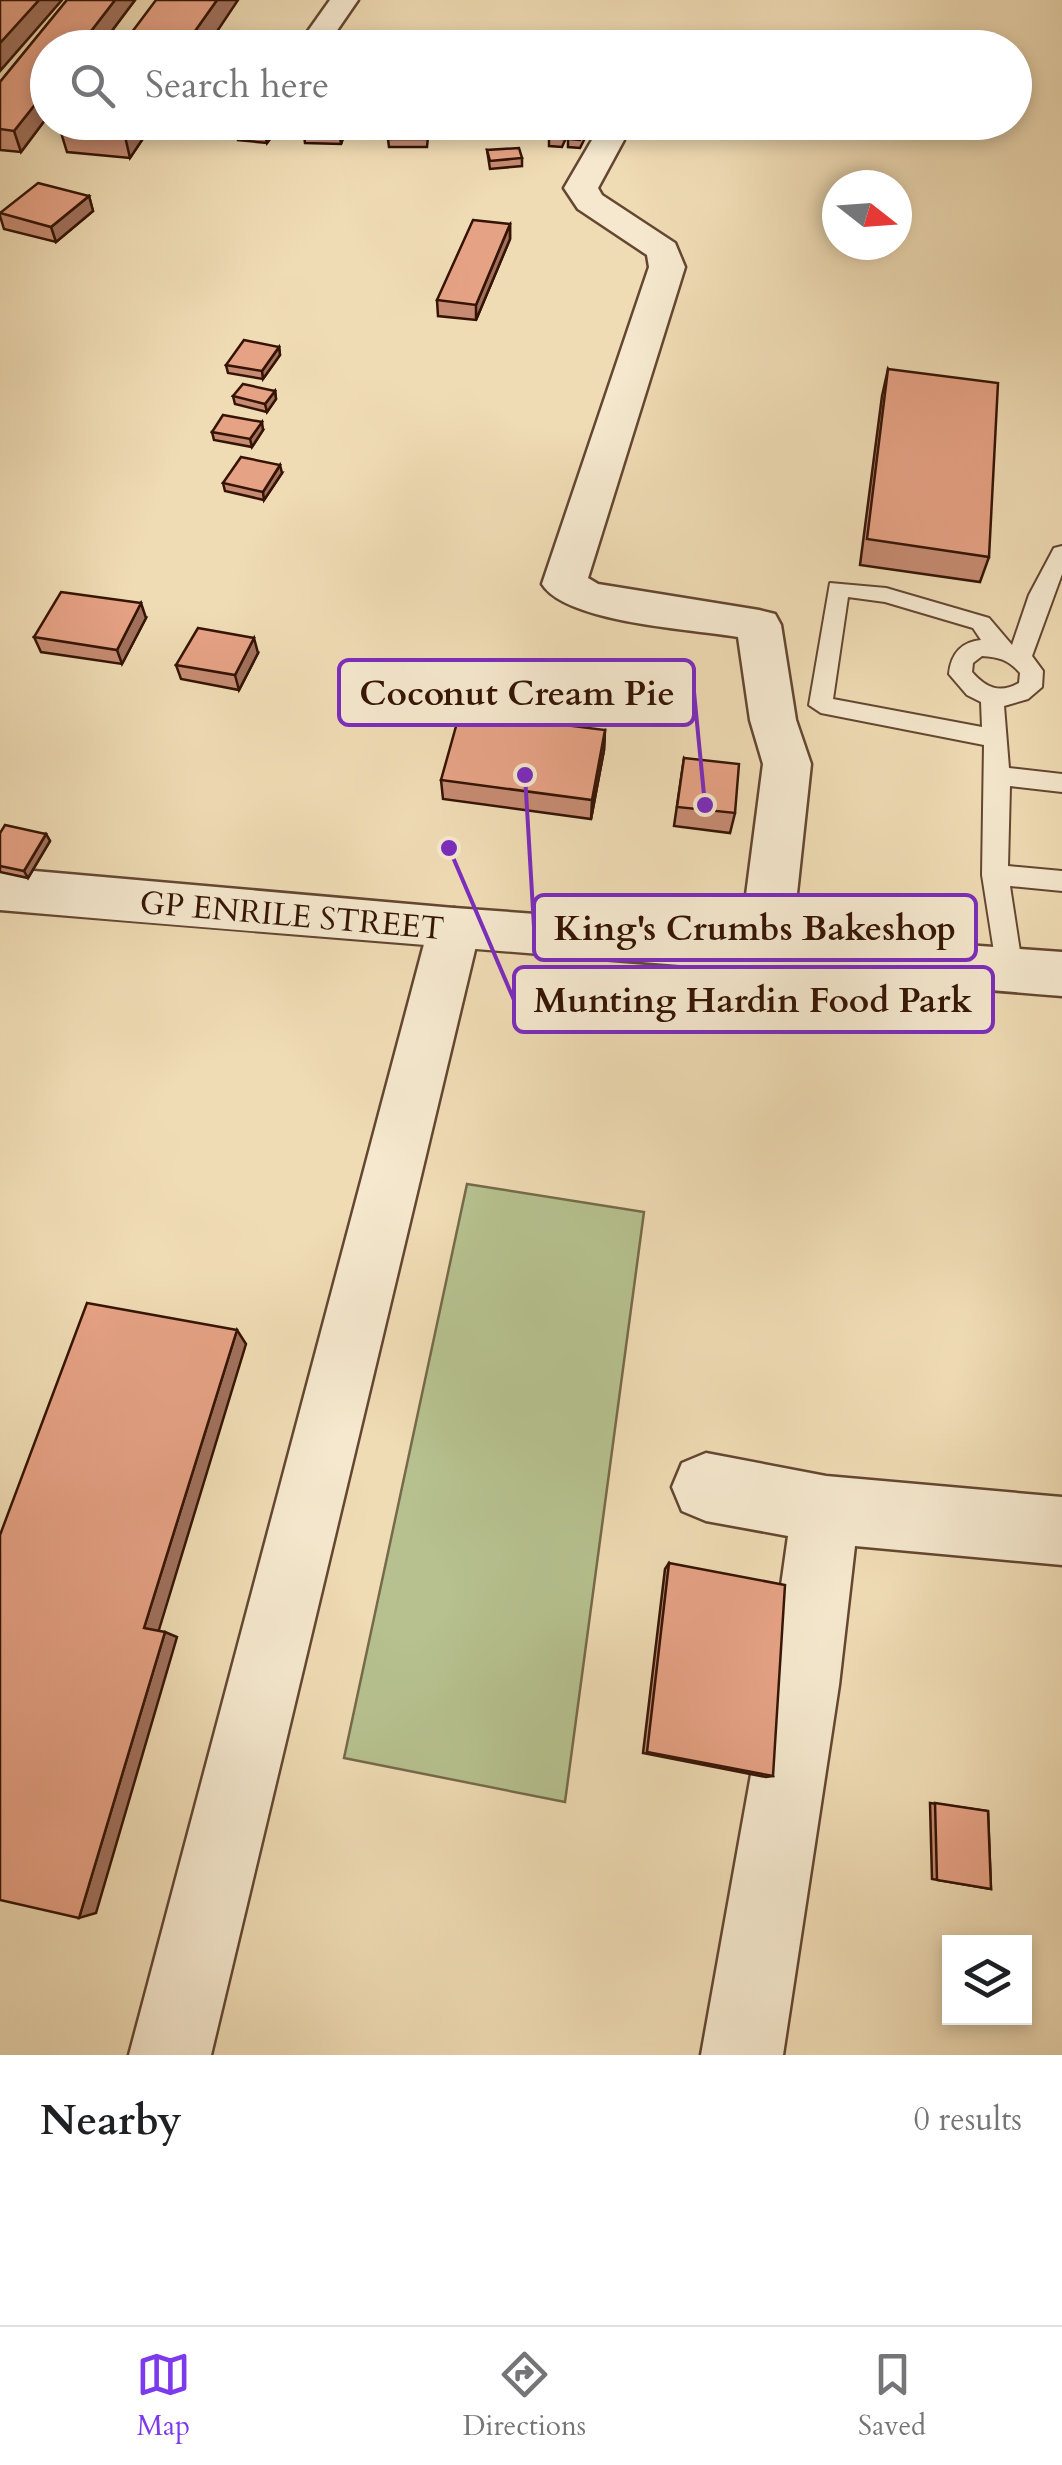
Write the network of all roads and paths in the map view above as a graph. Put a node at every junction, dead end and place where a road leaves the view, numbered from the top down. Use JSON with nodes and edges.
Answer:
{"nodes":[{"id":1,"x":344,"y":0,"type":"edge"},
{"id":2,"x":323,"y":30,"type":"edge"},
{"id":3,"x":608,"y":140,"type":"edge"},
{"id":4,"x":1062,"y":552,"type":"edge"},
{"id":5,"x":1010,"y":652,"type":"junction"},
{"id":6,"x":992,"y":698,"type":"junction"},
{"id":7,"x":996,"y":738,"type":"junction"},
{"id":8,"x":998,"y":776,"type":"junction"},
{"id":9,"x":1062,"y":784,"type":"edge"},
{"id":10,"x":996,"y":875,"type":"junction"},
{"id":11,"x":1062,"y":880,"type":"edge"},
{"id":12,"x":0,"y":890,"type":"edge"},
{"id":13,"x":454,"y":929,"type":"junction"},
{"id":14,"x":764,"y":949,"type":"junction"},
{"id":15,"x":1010,"y":971,"type":"junction"},
{"id":16,"x":1062,"y":974,"type":"edge"},
{"id":17,"x":706,"y":1487,"type":"dead end"},
{"id":18,"x":826,"y":1510,"type":"junction"},
{"id":19,"x":1062,"y":1531,"type":"edge"},
{"id":20,"x":170,"y":2055,"type":"edge"},
{"id":21,"x":742,"y":2055,"type":"edge"}],
"edges":[{"from":1,"to":2,"type":"street"},
{"from":3,"to":14,"type":"street"},
{"from":4,"to":5,"type":"lane"},
{"from":5,"to":6,"type":"lane"},
{"from":5,"to":6,"type":"lane"},
{"from":5,"to":7,"type":"lane"},
{"from":6,"to":7,"type":"lane"},
{"from":7,"to":8,"type":"lane"},
{"from":8,"to":9,"type":"lane"},
{"from":8,"to":10,"type":"lane"},
{"from":10,"to":11,"type":"lane"},
{"from":10,"to":15,"type":"lane"},
{"from":12,"to":13,"type":"street","name":"GP ENRILE STREET"},
{"from":13,"to":14,"type":"street","name":"GP ENRILE STREET"},
{"from":13,"to":20,"type":"street"},
{"from":14,"to":15,"type":"street","name":"GP ENRILE STREET"},
{"from":15,"to":16,"type":"street","name":"GP ENRILE STREET"},
{"from":17,"to":18,"type":"street"},
{"from":18,"to":19,"type":"street"},
{"from":18,"to":21,"type":"street"}]}
